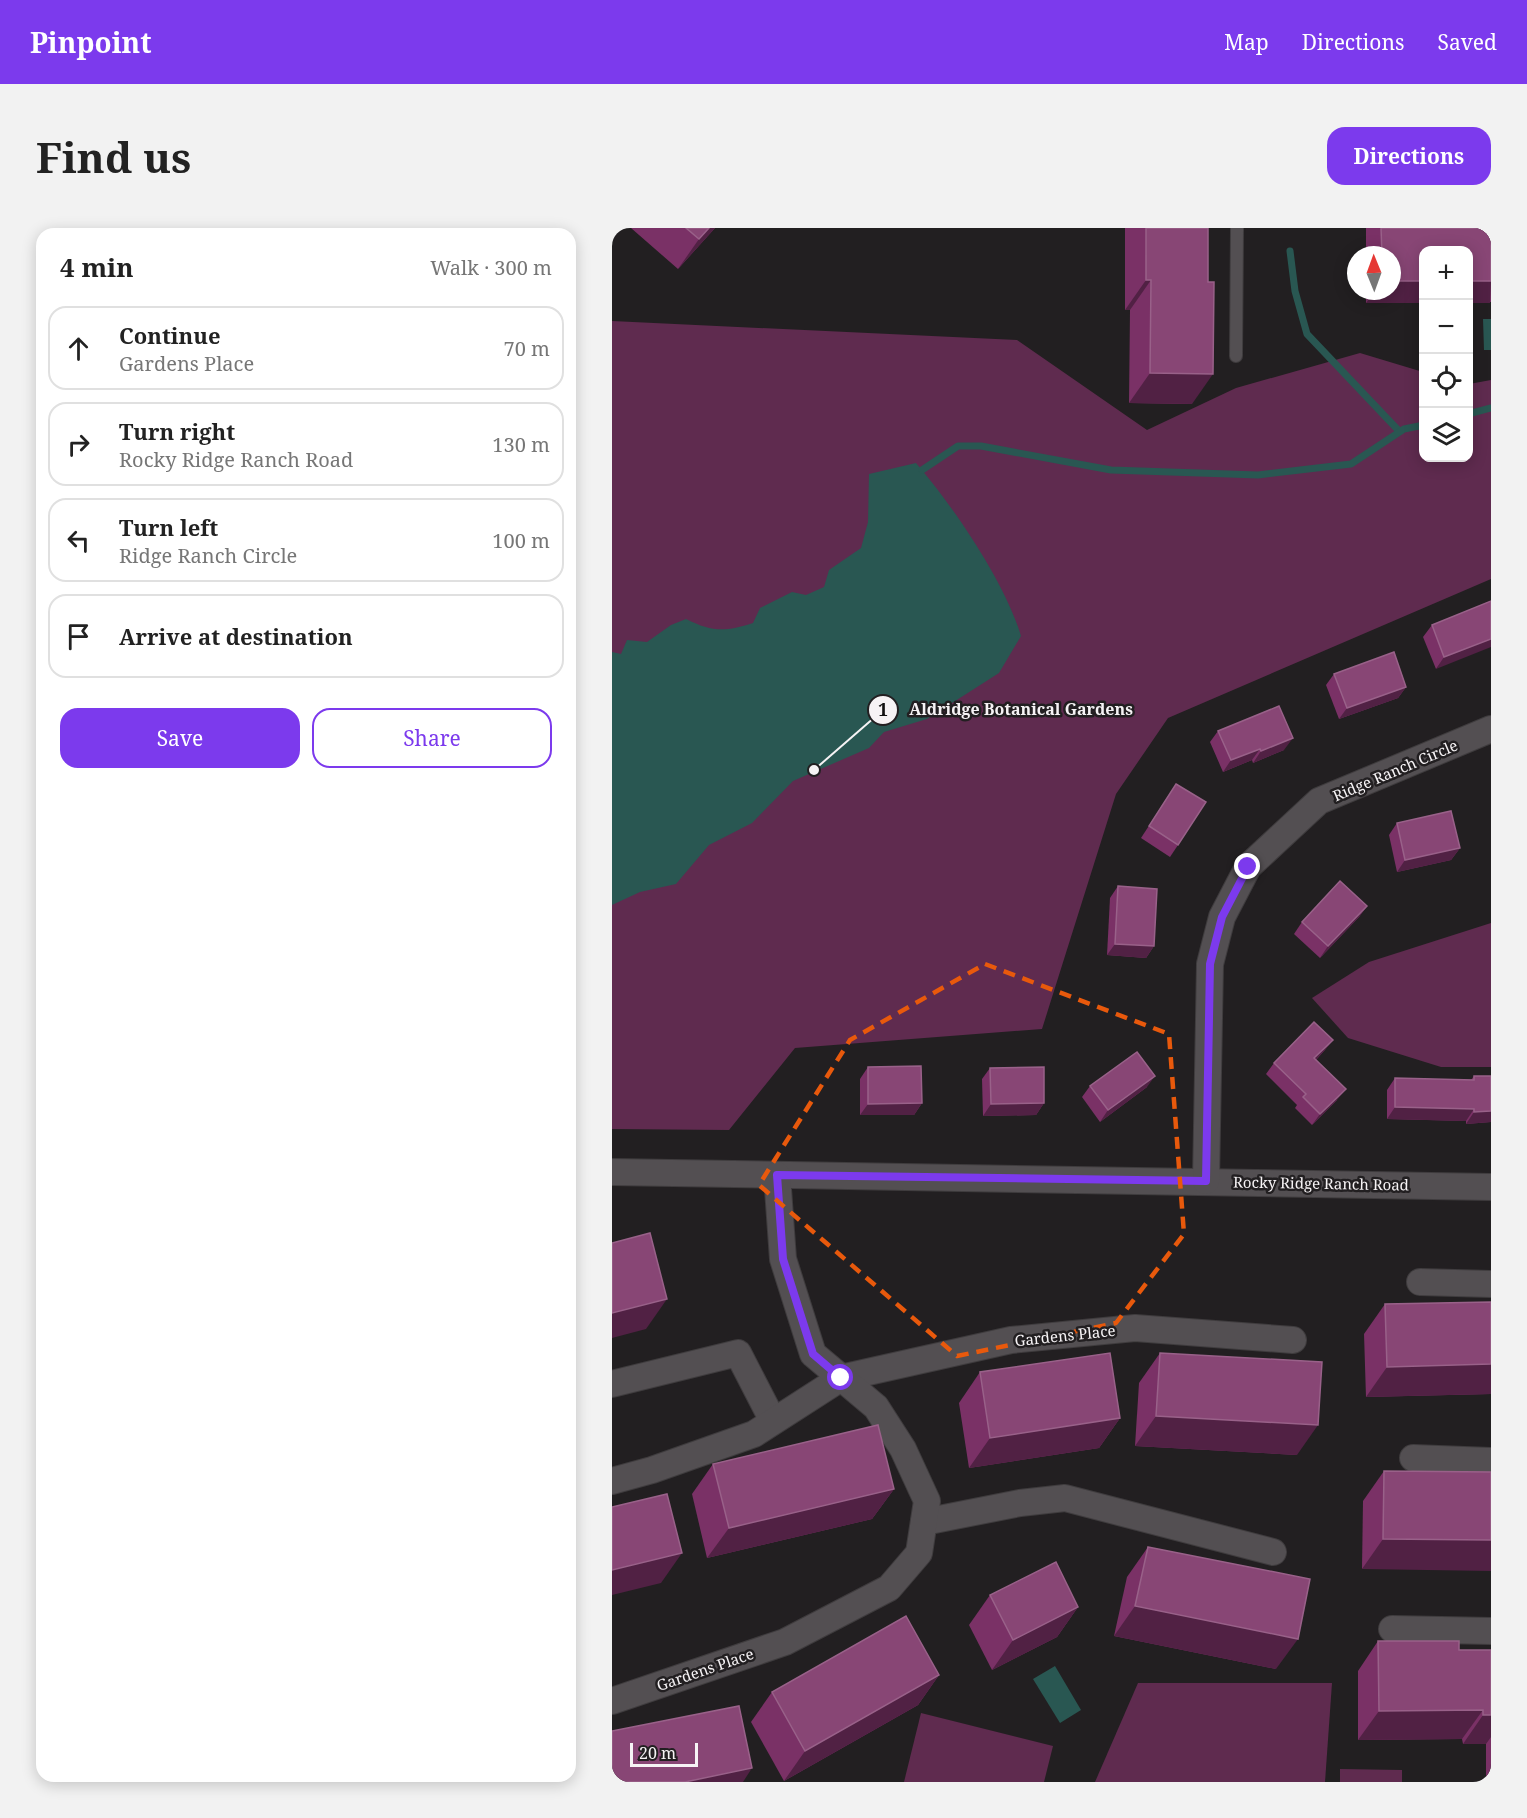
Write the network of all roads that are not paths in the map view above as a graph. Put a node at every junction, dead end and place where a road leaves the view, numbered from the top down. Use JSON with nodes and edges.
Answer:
{"nodes":[{"id":1,"x":1237,"y":228,"type":"edge"},
{"id":2,"x":1236,"y":356,"type":"dead end"},
{"id":3,"x":1491,"y":729,"type":"edge"},
{"id":4,"x":612,"y":1172,"type":"edge"},
{"id":5,"x":777,"y":1175,"type":"junction"},
{"id":6,"x":1206,"y":1181,"type":"junction"},
{"id":7,"x":1491,"y":1187,"type":"edge"},
{"id":8,"x":1420,"y":1282,"type":"dead end"},
{"id":9,"x":1491,"y":1284,"type":"edge"},
{"id":10,"x":1293,"y":1340,"type":"dead end"},
{"id":11,"x":841,"y":1378,"type":"junction"},
{"id":12,"x":612,"y":1384,"type":"edge"},
{"id":13,"x":773,"y":1421,"type":"junction"},
{"id":14,"x":1413,"y":1458,"type":"dead end"},
{"id":15,"x":1491,"y":1461,"type":"edge"},
{"id":16,"x":612,"y":1481,"type":"edge"},
{"id":17,"x":924,"y":1522,"type":"junction"},
{"id":18,"x":1273,"y":1552,"type":"dead end"},
{"id":19,"x":1392,"y":1629,"type":"dead end"},
{"id":20,"x":1491,"y":1630,"type":"edge"},
{"id":21,"x":612,"y":1701,"type":"edge"}],
"edges":[{"from":1,"to":2,"type":"lane"},
{"from":3,"to":6,"type":"street","name":"Ridge Ranch Circle"},
{"from":4,"to":5,"type":"street","name":"Rocky Ridge Ranch Road"},
{"from":5,"to":6,"type":"street","name":"Rocky Ridge Ranch Road"},
{"from":5,"to":11,"type":"street","name":"Gardens Place"},
{"from":6,"to":7,"type":"street","name":"Rocky Ridge Ranch Road"},
{"from":8,"to":9,"type":"street"},
{"from":10,"to":11,"type":"street","name":"Gardens Place"},
{"from":11,"to":13,"type":"street","name":"Gardens Place"},
{"from":11,"to":17,"type":"street","name":"Gardens Place"},
{"from":12,"to":13,"type":"street"},
{"from":13,"to":16,"type":"street","name":"Gardens Place"},
{"from":14,"to":15,"type":"street"},
{"from":17,"to":18,"type":"street"},
{"from":17,"to":21,"type":"street","name":"Gardens Place"},
{"from":19,"to":20,"type":"street"}]}
